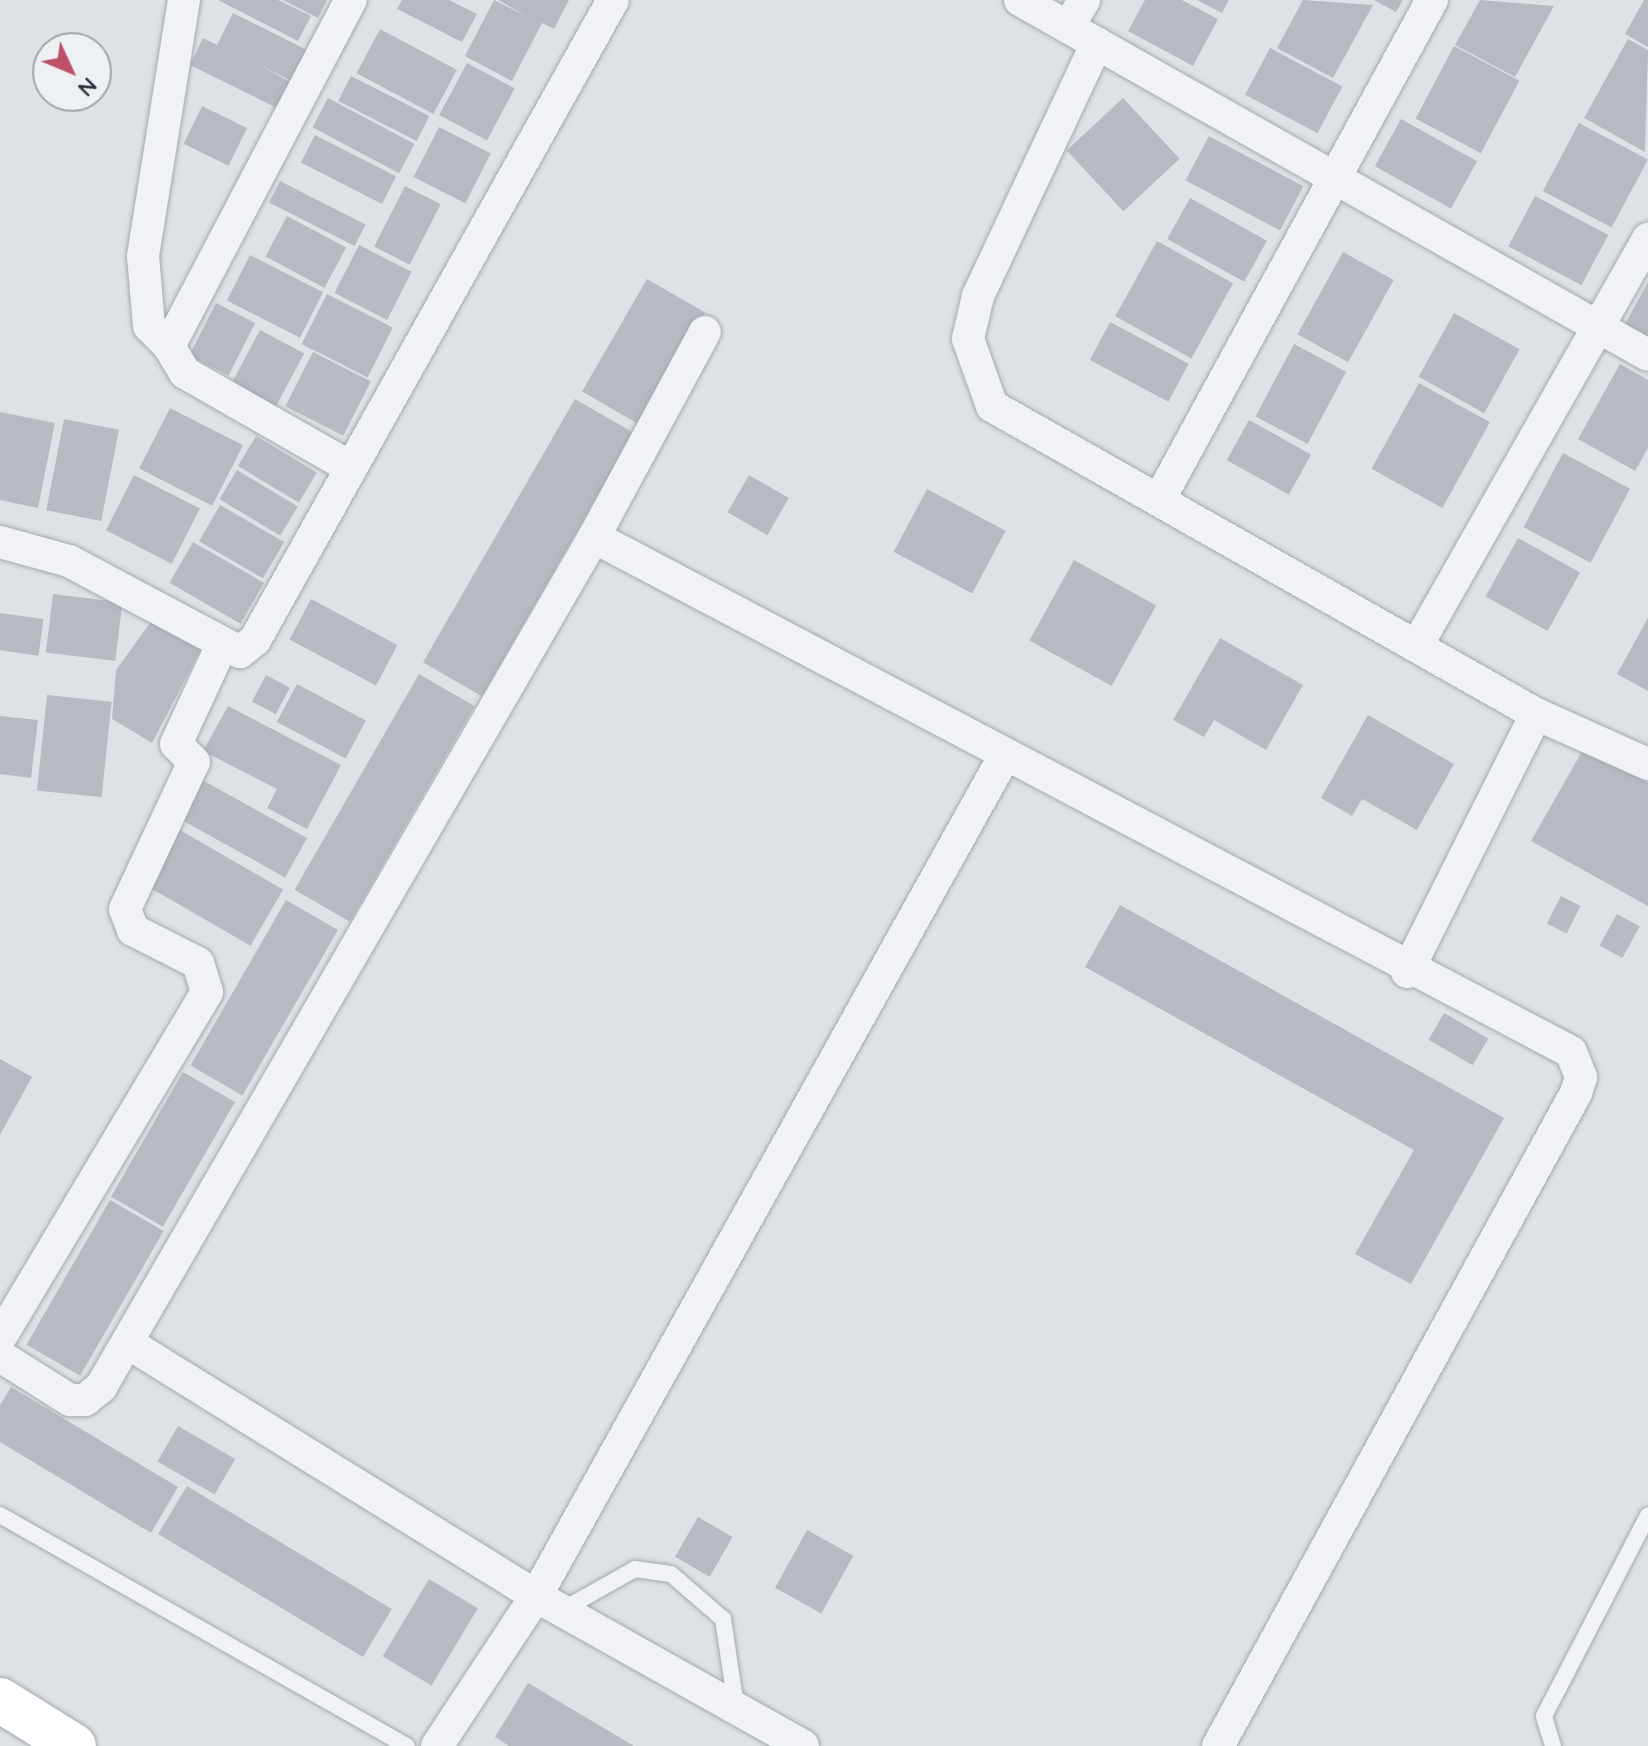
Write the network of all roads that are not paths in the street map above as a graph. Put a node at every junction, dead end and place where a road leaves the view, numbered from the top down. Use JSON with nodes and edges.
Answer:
{"nodes":[{"id":1,"x":184,"y":0,"type":"edge"},
{"id":2,"x":351,"y":0,"type":"edge"},
{"id":3,"x":613,"y":0,"type":"edge"},
{"id":4,"x":1020,"y":0,"type":"edge"},
{"id":5,"x":1432,"y":0,"type":"edge"},
{"id":6,"x":1076,"y":14,"type":"edge"},
{"id":7,"x":1097,"y":43,"type":"junction"},
{"id":8,"x":1331,"y":178,"type":"junction"},
{"id":9,"x":1648,"y":239,"type":"edge"},
{"id":10,"x":1597,"y":326,"type":"junction"},
{"id":11,"x":705,"y":332,"type":"dead end"},
{"id":12,"x":169,"y":346,"type":"junction"},
{"id":13,"x":1648,"y":355,"type":"edge"},
{"id":14,"x":350,"y":467,"type":"junction"},
{"id":15,"x":1159,"y":500,"type":"junction"},
{"id":16,"x":594,"y":537,"type":"junction"},
{"id":17,"x":0,"y":542,"type":"edge"},
{"id":18,"x":1419,"y":642,"type":"junction"},
{"id":19,"x":222,"y":645,"type":"junction"},
{"id":20,"x":1536,"y":714,"type":"junction"},
{"id":21,"x":1005,"y":755,"type":"junction"},
{"id":22,"x":1648,"y":764,"type":"edge"},
{"id":23,"x":1407,"y":972,"type":"junction"},
{"id":24,"x":0,"y":1337,"type":"edge"},
{"id":25,"x":128,"y":1343,"type":"junction"},
{"id":26,"x":0,"y":1356,"type":"edge"},
{"id":27,"x":0,"y":1515,"type":"edge"},
{"id":28,"x":1648,"y":1515,"type":"edge"},
{"id":29,"x":536,"y":1596,"type":"junction"},
{"id":30,"x":566,"y":1608,"type":"junction"},
{"id":31,"x":0,"y":1700,"type":"edge"},
{"id":32,"x":736,"y":1706,"type":"junction"},
{"id":33,"x":74,"y":1746,"type":"edge"},
{"id":34,"x":407,"y":1746,"type":"edge"},
{"id":35,"x":437,"y":1746,"type":"edge"},
{"id":36,"x":803,"y":1746,"type":"edge"},
{"id":37,"x":1218,"y":1746,"type":"edge"},
{"id":38,"x":1553,"y":1746,"type":"edge"}],
"edges":[{"from":1,"to":12,"type":"street"},
{"from":2,"to":12,"type":"street"},
{"from":3,"to":14,"type":"street"},
{"from":4,"to":6,"type":"street"},
{"from":5,"to":8,"type":"street"},
{"from":6,"to":7,"type":"street"},
{"from":7,"to":8,"type":"street"},
{"from":7,"to":15,"type":"street"},
{"from":8,"to":10,"type":"street"},
{"from":8,"to":15,"type":"street"},
{"from":9,"to":10,"type":"street"},
{"from":10,"to":13,"type":"street"},
{"from":10,"to":18,"type":"street"},
{"from":11,"to":16,"type":"street"},
{"from":12,"to":14,"type":"street"},
{"from":14,"to":19,"type":"street"},
{"from":15,"to":18,"type":"street"},
{"from":16,"to":21,"type":"street"},
{"from":16,"to":25,"type":"street"},
{"from":17,"to":19,"type":"street"},
{"from":18,"to":20,"type":"street"},
{"from":19,"to":24,"type":"street"},
{"from":20,"to":22,"type":"street"},
{"from":20,"to":23,"type":"street"},
{"from":21,"to":23,"type":"street"},
{"from":21,"to":29,"type":"street"},
{"from":23,"to":37,"type":"street"},
{"from":25,"to":26,"type":"street"},
{"from":25,"to":29,"type":"street"},
{"from":27,"to":34,"type":"lane"},
{"from":28,"to":38,"type":"lane"},
{"from":29,"to":30,"type":"street"},
{"from":29,"to":35,"type":"street"},
{"from":30,"to":32,"type":"street"},
{"from":30,"to":32,"type":"lane"},
{"from":31,"to":33,"type":"highway"},
{"from":32,"to":36,"type":"street"}]}
